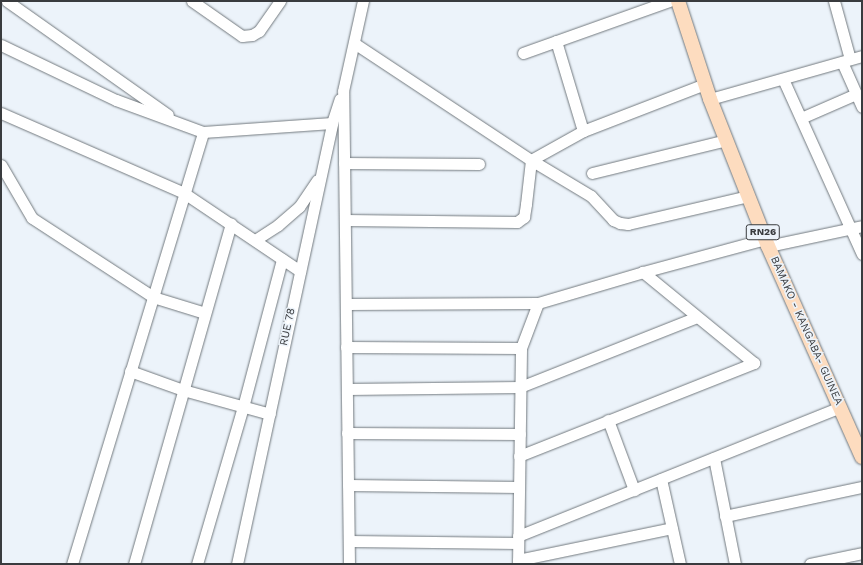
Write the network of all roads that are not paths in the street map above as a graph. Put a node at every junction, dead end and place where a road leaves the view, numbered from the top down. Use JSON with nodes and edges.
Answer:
{"nodes":[{"id":1,"x":7,"y":1,"type":"edge"},
{"id":2,"x":192,"y":1,"type":"edge"},
{"id":3,"x":280,"y":1,"type":"edge"},
{"id":4,"x":363,"y":1,"type":"edge"},
{"id":5,"x":668,"y":1,"type":"edge"},
{"id":6,"x":678,"y":1,"type":"edge"},
{"id":7,"x":834,"y":1,"type":"edge"},
{"id":8,"x":556,"y":41,"type":"junction"},
{"id":9,"x":354,"y":43,"type":"junction"},
{"id":10,"x":1,"y":45,"type":"edge"},
{"id":11,"x":523,"y":53,"type":"dead end"},
{"id":12,"x":862,"y":56,"type":"edge"},
{"id":13,"x":846,"y":61,"type":"junction"},
{"id":14,"x":783,"y":79,"type":"junction"},
{"id":15,"x":705,"y":84,"type":"junction"},
{"id":16,"x":343,"y":91,"type":"junction"},
{"id":17,"x":856,"y":94,"type":"junction"},
{"id":18,"x":710,"y":99,"type":"junction"},
{"id":19,"x":862,"y":107,"type":"edge"},
{"id":20,"x":1,"y":113,"type":"edge"},
{"id":21,"x":801,"y":118,"type":"junction"},
{"id":22,"x":332,"y":123,"type":"junction"},
{"id":23,"x":182,"y":124,"type":"junction"},
{"id":24,"x":583,"y":131,"type":"junction"},
{"id":25,"x":203,"y":132,"type":"junction"},
{"id":26,"x":726,"y":140,"type":"junction"},
{"id":27,"x":530,"y":160,"type":"junction"},
{"id":28,"x":344,"y":163,"type":"junction"},
{"id":29,"x":479,"y":164,"type":"dead end"},
{"id":30,"x":1,"y":165,"type":"edge"},
{"id":31,"x":592,"y":173,"type":"dead end"},
{"id":32,"x":320,"y":176,"type":"junction"},
{"id":33,"x":184,"y":193,"type":"junction"},
{"id":34,"x":748,"y":196,"type":"junction"},
{"id":35,"x":345,"y":220,"type":"junction"},
{"id":36,"x":231,"y":224,"type":"junction"},
{"id":37,"x":862,"y":226,"type":"edge"},
{"id":38,"x":850,"y":229,"type":"junction"},
{"id":39,"x":255,"y":240,"type":"junction"},
{"id":40,"x":767,"y":243,"type":"junction"},
{"id":41,"x":862,"y":254,"type":"edge"},
{"id":42,"x":282,"y":259,"type":"junction"},
{"id":43,"x":300,"y":270,"type":"junction"},
{"id":44,"x":643,"y":272,"type":"junction"},
{"id":45,"x":153,"y":297,"type":"junction"},
{"id":46,"x":538,"y":303,"type":"junction"},
{"id":47,"x":346,"y":304,"type":"junction"},
{"id":48,"x":205,"y":313,"type":"junction"},
{"id":49,"x":697,"y":317,"type":"junction"},
{"id":50,"x":346,"y":347,"type":"junction"},
{"id":51,"x":521,"y":348,"type":"junction"},
{"id":52,"x":130,"y":371,"type":"junction"},
{"id":53,"x":520,"y":387,"type":"junction"},
{"id":54,"x":347,"y":389,"type":"junction"},
{"id":55,"x":183,"y":390,"type":"junction"},
{"id":56,"x":242,"y":406,"type":"junction"},
{"id":57,"x":840,"y":407,"type":"junction"},
{"id":58,"x":270,"y":414,"type":"junction"},
{"id":59,"x":608,"y":420,"type":"junction"},
{"id":60,"x":849,"y":430,"type":"junction"},
{"id":61,"x":347,"y":433,"type":"junction"},
{"id":62,"x":520,"y":434,"type":"junction"},
{"id":63,"x":862,"y":440,"type":"edge"},
{"id":64,"x":520,"y":456,"type":"junction"},
{"id":65,"x":862,"y":457,"type":"edge"},
{"id":66,"x":714,"y":458,"type":"junction"},
{"id":67,"x":661,"y":479,"type":"junction"},
{"id":68,"x":348,"y":485,"type":"junction"},
{"id":69,"x":519,"y":487,"type":"junction"},
{"id":70,"x":862,"y":487,"type":"edge"},
{"id":71,"x":634,"y":490,"type":"junction"},
{"id":72,"x":726,"y":516,"type":"junction"},
{"id":73,"x":672,"y":528,"type":"junction"},
{"id":74,"x":518,"y":539,"type":"junction"},
{"id":75,"x":349,"y":541,"type":"junction"},
{"id":76,"x":862,"y":553,"type":"edge"},
{"id":77,"x":518,"y":562,"type":"edge"},
{"id":78,"x":72,"y":564,"type":"edge"},
{"id":79,"x":134,"y":564,"type":"edge"},
{"id":80,"x":197,"y":564,"type":"edge"},
{"id":81,"x":237,"y":564,"type":"edge"},
{"id":82,"x":349,"y":564,"type":"edge"},
{"id":83,"x":680,"y":564,"type":"edge"},
{"id":84,"x":735,"y":564,"type":"edge"},
{"id":85,"x":810,"y":564,"type":"edge"}],
"edges":[{"from":1,"to":23,"type":"street"},
{"from":2,"to":3,"type":"street"},
{"from":4,"to":9,"type":"street"},
{"from":5,"to":8,"type":"street"},
{"from":6,"to":15,"type":"main road","name":"BAMAKO - KANGABA- GUINEA","number":"RN26"},
{"from":7,"to":13,"type":"street"},
{"from":8,"to":11,"type":"street"},
{"from":8,"to":24,"type":"street"},
{"from":9,"to":16,"type":"street"},
{"from":9,"to":27,"type":"street"},
{"from":10,"to":23,"type":"street"},
{"from":12,"to":13,"type":"street"},
{"from":13,"to":14,"type":"street"},
{"from":13,"to":17,"type":"street"},
{"from":14,"to":18,"type":"street"},
{"from":14,"to":21,"type":"street"},
{"from":15,"to":18,"type":"main road","name":"BAMAKO - KANGABA- GUINEA","number":"RN26"},
{"from":15,"to":24,"type":"street"},
{"from":16,"to":22,"type":"street","name":"RUE 78"},
{"from":16,"to":28,"type":"street"},
{"from":17,"to":19,"type":"street"},
{"from":17,"to":21,"type":"street"},
{"from":18,"to":26,"type":"main road","name":"BAMAKO - KANGABA- GUINEA","number":"RN26"},
{"from":20,"to":33,"type":"street"},
{"from":21,"to":38,"type":"street"},
{"from":22,"to":25,"type":"street"},
{"from":22,"to":32,"type":"street","name":"RUE 78"},
{"from":23,"to":25,"type":"street"},
{"from":24,"to":27,"type":"street"},
{"from":25,"to":33,"type":"street"},
{"from":26,"to":31,"type":"street"},
{"from":26,"to":34,"type":"main road","name":"BAMAKO - KANGABA- GUINEA","number":"RN26"},
{"from":27,"to":34,"type":"street"},
{"from":27,"to":35,"type":"street"},
{"from":28,"to":29,"type":"street"},
{"from":28,"to":35,"type":"street"},
{"from":30,"to":45,"type":"street"},
{"from":32,"to":39,"type":"street"},
{"from":32,"to":43,"type":"street","name":"RUE 78"},
{"from":33,"to":36,"type":"street"},
{"from":33,"to":45,"type":"street"},
{"from":34,"to":40,"type":"main road","name":"BAMAKO - KANGABA- GUINEA","number":"RN26"},
{"from":35,"to":47,"type":"street"},
{"from":36,"to":39,"type":"street"},
{"from":36,"to":48,"type":"street"},
{"from":37,"to":38,"type":"street"},
{"from":38,"to":40,"type":"street"},
{"from":38,"to":41,"type":"street"},
{"from":39,"to":42,"type":"street"},
{"from":40,"to":44,"type":"street"},
{"from":40,"to":57,"type":"main road","name":"BAMAKO - KANGABA- GUINEA","number":"RN26"},
{"from":42,"to":43,"type":"street"},
{"from":42,"to":56,"type":"street"},
{"from":43,"to":58,"type":"street","name":"RUE 78"},
{"from":44,"to":46,"type":"street"},
{"from":44,"to":49,"type":"street"},
{"from":45,"to":48,"type":"street"},
{"from":45,"to":52,"type":"street"},
{"from":46,"to":47,"type":"street"},
{"from":46,"to":51,"type":"street"},
{"from":47,"to":50,"type":"street"},
{"from":48,"to":55,"type":"street"},
{"from":49,"to":53,"type":"street"},
{"from":49,"to":59,"type":"street"},
{"from":50,"to":51,"type":"street"},
{"from":50,"to":54,"type":"street"},
{"from":51,"to":53,"type":"street"},
{"from":52,"to":55,"type":"street"},
{"from":52,"to":78,"type":"street"},
{"from":53,"to":54,"type":"street"},
{"from":53,"to":62,"type":"street"},
{"from":54,"to":61,"type":"street"},
{"from":55,"to":56,"type":"street"},
{"from":55,"to":79,"type":"street"},
{"from":56,"to":58,"type":"street"},
{"from":56,"to":80,"type":"street"},
{"from":57,"to":60,"type":"main road","name":"BAMAKO - KANGABA- GUINEA","number":"RN26"},
{"from":57,"to":66,"type":"street"},
{"from":58,"to":81,"type":"street","name":"RUE 78"},
{"from":59,"to":64,"type":"street"},
{"from":59,"to":71,"type":"street"},
{"from":60,"to":63,"type":"street"},
{"from":60,"to":65,"type":"main road","name":"BAMAKO - KANGABA- GUINEA","number":"RN26"},
{"from":61,"to":62,"type":"street"},
{"from":61,"to":68,"type":"street"},
{"from":62,"to":64,"type":"street"},
{"from":64,"to":69,"type":"street"},
{"from":66,"to":67,"type":"street"},
{"from":66,"to":72,"type":"street"},
{"from":67,"to":71,"type":"street"},
{"from":67,"to":73,"type":"street"},
{"from":68,"to":69,"type":"street"},
{"from":68,"to":75,"type":"street"},
{"from":69,"to":74,"type":"street"},
{"from":70,"to":72,"type":"street"},
{"from":71,"to":74,"type":"street"},
{"from":72,"to":84,"type":"street"},
{"from":73,"to":77,"type":"street"},
{"from":73,"to":83,"type":"street"},
{"from":74,"to":75,"type":"street"},
{"from":74,"to":77,"type":"street"},
{"from":75,"to":82,"type":"street"},
{"from":76,"to":85,"type":"street"}]}
